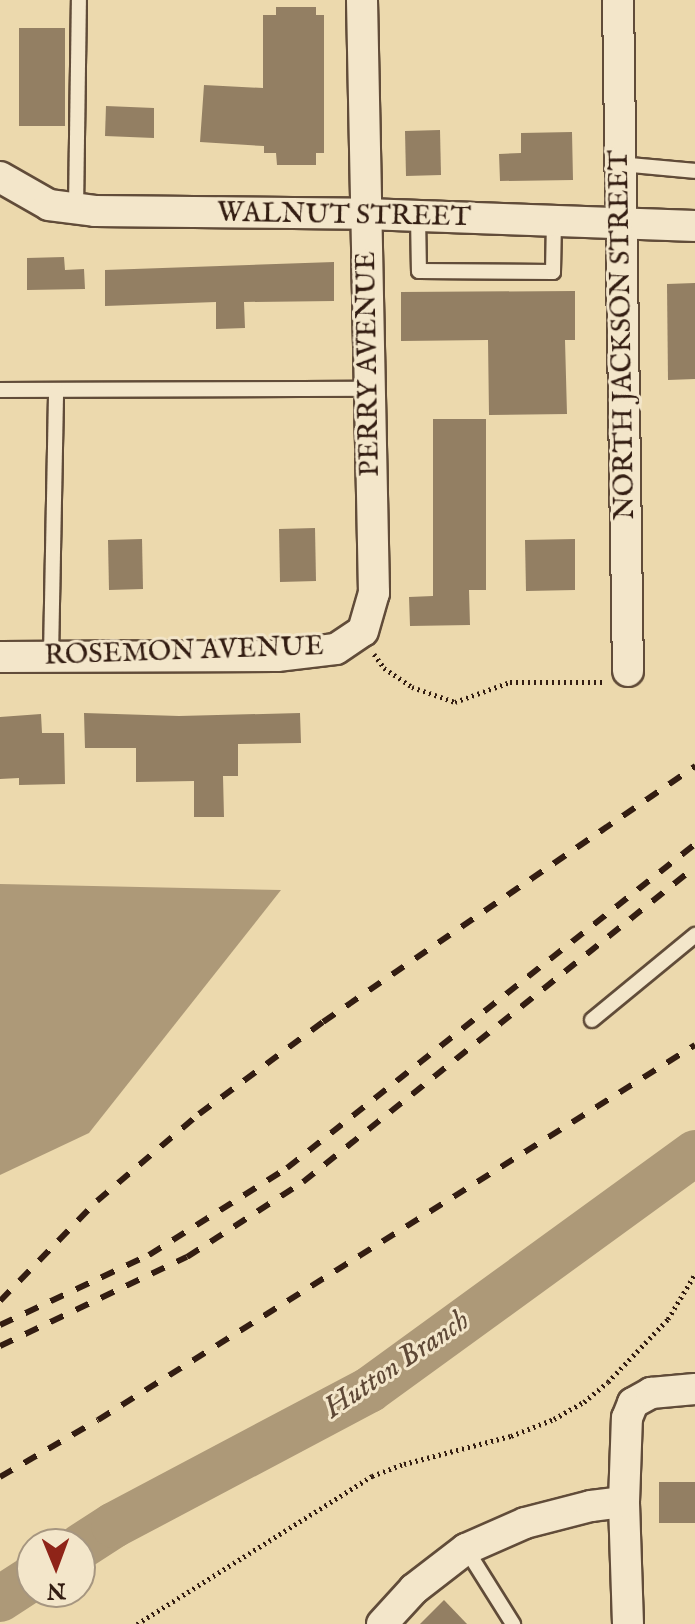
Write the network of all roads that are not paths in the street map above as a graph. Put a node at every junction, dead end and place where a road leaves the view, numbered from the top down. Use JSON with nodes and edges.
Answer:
{"nodes":[{"id":1,"x":79,"y":0,"type":"edge"},
{"id":2,"x":362,"y":0,"type":"edge"},
{"id":3,"x":618,"y":0,"type":"edge"},
{"id":4,"x":620,"y":164,"type":"junction"},
{"id":5,"x":695,"y":171,"type":"edge"},
{"id":6,"x":0,"y":177,"type":"edge"},
{"id":7,"x":76,"y":209,"type":"junction"},
{"id":8,"x":367,"y":214,"type":"junction"},
{"id":9,"x":418,"y":216,"type":"junction"},
{"id":10,"x":554,"y":221,"type":"junction"},
{"id":11,"x":621,"y":224,"type":"junction"},
{"id":12,"x":695,"y":226,"type":"edge"},
{"id":13,"x":369,"y":389,"type":"junction"},
{"id":14,"x":0,"y":390,"type":"edge"},
{"id":15,"x":56,"y":390,"type":"junction"},
{"id":16,"x":362,"y":632,"type":"joint"},
{"id":17,"x":51,"y":656,"type":"junction"},
{"id":18,"x":0,"y":657,"type":"edge"},
{"id":19,"x":628,"y":671,"type":"road end"},
{"id":20,"x":695,"y":935,"type":"edge"},
{"id":21,"x":592,"y":1020,"type":"dead end"},
{"id":22,"x":695,"y":1389,"type":"edge"},
{"id":23,"x":624,"y":1502,"type":"junction"},
{"id":24,"x":466,"y":1549,"type":"junction"},
{"id":25,"x":382,"y":1624,"type":"edge"},
{"id":26,"x":513,"y":1624,"type":"edge"},
{"id":27,"x":628,"y":1624,"type":"edge"}],
"edges":[{"from":1,"to":7,"type":"lane"},
{"from":2,"to":8,"type":"street","name":"PERRY AVENUE"},
{"from":3,"to":4,"type":"street","name":"NORTH JACKSON STREET"},
{"from":4,"to":5,"type":"lane"},
{"from":4,"to":11,"type":"street","name":"NORTH JACKSON STREET"},
{"from":6,"to":7,"type":"street","name":"WALNUT STREET"},
{"from":7,"to":8,"type":"street","name":"WALNUT STREET"},
{"from":8,"to":9,"type":"street","name":"WALNUT STREET"},
{"from":8,"to":13,"type":"street","name":"PERRY AVENUE"},
{"from":9,"to":10,"type":"street","name":"WALNUT STREET"},
{"from":9,"to":10,"type":"lane"},
{"from":10,"to":11,"type":"street","name":"WALNUT STREET"},
{"from":11,"to":12,"type":"street","name":"WALNUT STREET"},
{"from":11,"to":19,"type":"street","name":"NORTH JACKSON STREET"},
{"from":13,"to":15,"type":"lane"},
{"from":13,"to":16,"type":"street","name":"PERRY AVENUE"},
{"from":14,"to":15,"type":"lane"},
{"from":15,"to":17,"type":"lane"},
{"from":16,"to":17,"type":"street","name":"ROSEMON AVENUE"},
{"from":17,"to":18,"type":"street","name":"ROSEMON AVENUE"},
{"from":20,"to":21,"type":"lane"},
{"from":22,"to":23,"type":"street"},
{"from":23,"to":24,"type":"street"},
{"from":23,"to":27,"type":"street"},
{"from":24,"to":25,"type":"street"},
{"from":24,"to":26,"type":"lane"}]}
